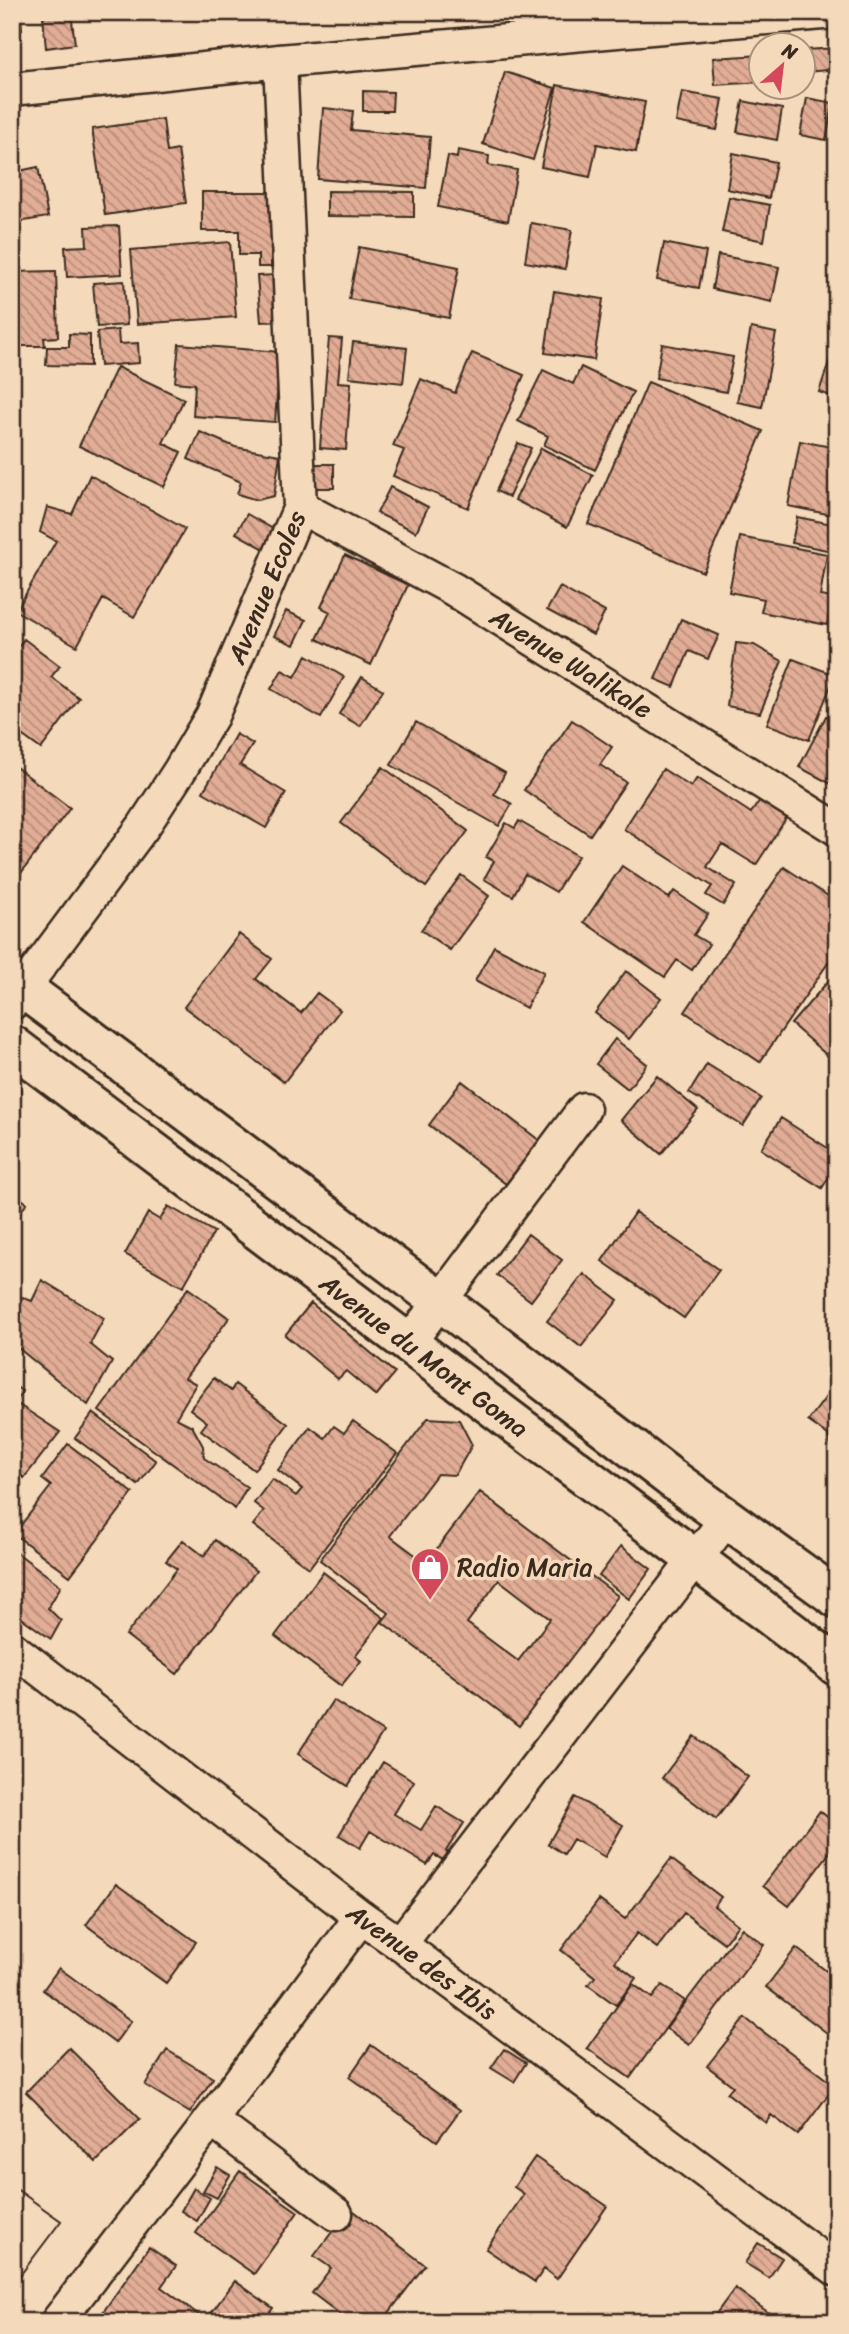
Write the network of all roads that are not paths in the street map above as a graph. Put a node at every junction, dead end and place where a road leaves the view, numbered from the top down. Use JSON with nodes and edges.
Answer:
{"nodes":[{"id":1,"x":835,"y":12,"type":"edge"},
{"id":2,"x":280,"y":61,"type":"junction"},
{"id":3,"x":12,"y":89,"type":"edge"},
{"id":4,"x":300,"y":507,"type":"junction"},
{"id":5,"x":837,"y":829,"type":"edge"},
{"id":6,"x":16,"y":990,"type":"edge"},
{"id":7,"x":12,"y":1045,"type":"edge"},
{"id":8,"x":584,"y":1109,"type":"dead end"},
{"id":9,"x":255,"y":1162,"type":"junction"},
{"id":10,"x":223,"y":1205,"type":"junction"},
{"id":11,"x":440,"y":1301,"type":"junction"},
{"id":12,"x":408,"y":1344,"type":"junction"},
{"id":13,"x":727,"y":1518,"type":"junction"},
{"id":14,"x":695,"y":1561,"type":"junction"},
{"id":15,"x":837,"y":1598,"type":"edge"},
{"id":16,"x":12,"y":1648,"type":"edge"},
{"id":17,"x":837,"y":1666,"type":"edge"},
{"id":18,"x":361,"y":1917,"type":"junction"},
{"id":19,"x":400,"y":1944,"type":"junction"},
{"id":20,"x":211,"y":2120,"type":"junction"},
{"id":21,"x":336,"y":2214,"type":"dead end"},
{"id":22,"x":837,"y":2270,"type":"edge"},
{"id":23,"x":57,"y":2322,"type":"edge"}],
"edges":[{"from":1,"to":2,"type":"street"},
{"from":2,"to":3,"type":"street"},
{"from":2,"to":4,"type":"street","name":"Avenue Ecoles"},
{"from":4,"to":5,"type":"street","name":"Avenue Walikale"},
{"from":4,"to":6,"type":"street","name":"Avenue Ecoles"},
{"from":6,"to":9,"type":"street"},
{"from":7,"to":10,"type":"street","name":"Avenue du Mont Goma"},
{"from":8,"to":11,"type":"street"},
{"from":9,"to":10,"type":"street"},
{"from":9,"to":11,"type":"street"},
{"from":10,"to":12,"type":"street","name":"Avenue du Mont Goma"},
{"from":11,"to":12,"type":"street"},
{"from":11,"to":13,"type":"street"},
{"from":12,"to":14,"type":"street","name":"Avenue du Mont Goma"},
{"from":13,"to":14,"type":"street"},
{"from":13,"to":15,"type":"street"},
{"from":14,"to":17,"type":"street","name":"Avenue du Mont Goma"},
{"from":14,"to":19,"type":"street"},
{"from":16,"to":18,"type":"street","name":"Avenue des Ibis"},
{"from":18,"to":19,"type":"street","name":"Avenue des Ibis"},
{"from":18,"to":20,"type":"street"},
{"from":19,"to":22,"type":"street","name":"Avenue des Ibis"},
{"from":20,"to":21,"type":"street"},
{"from":20,"to":23,"type":"street"}]}
